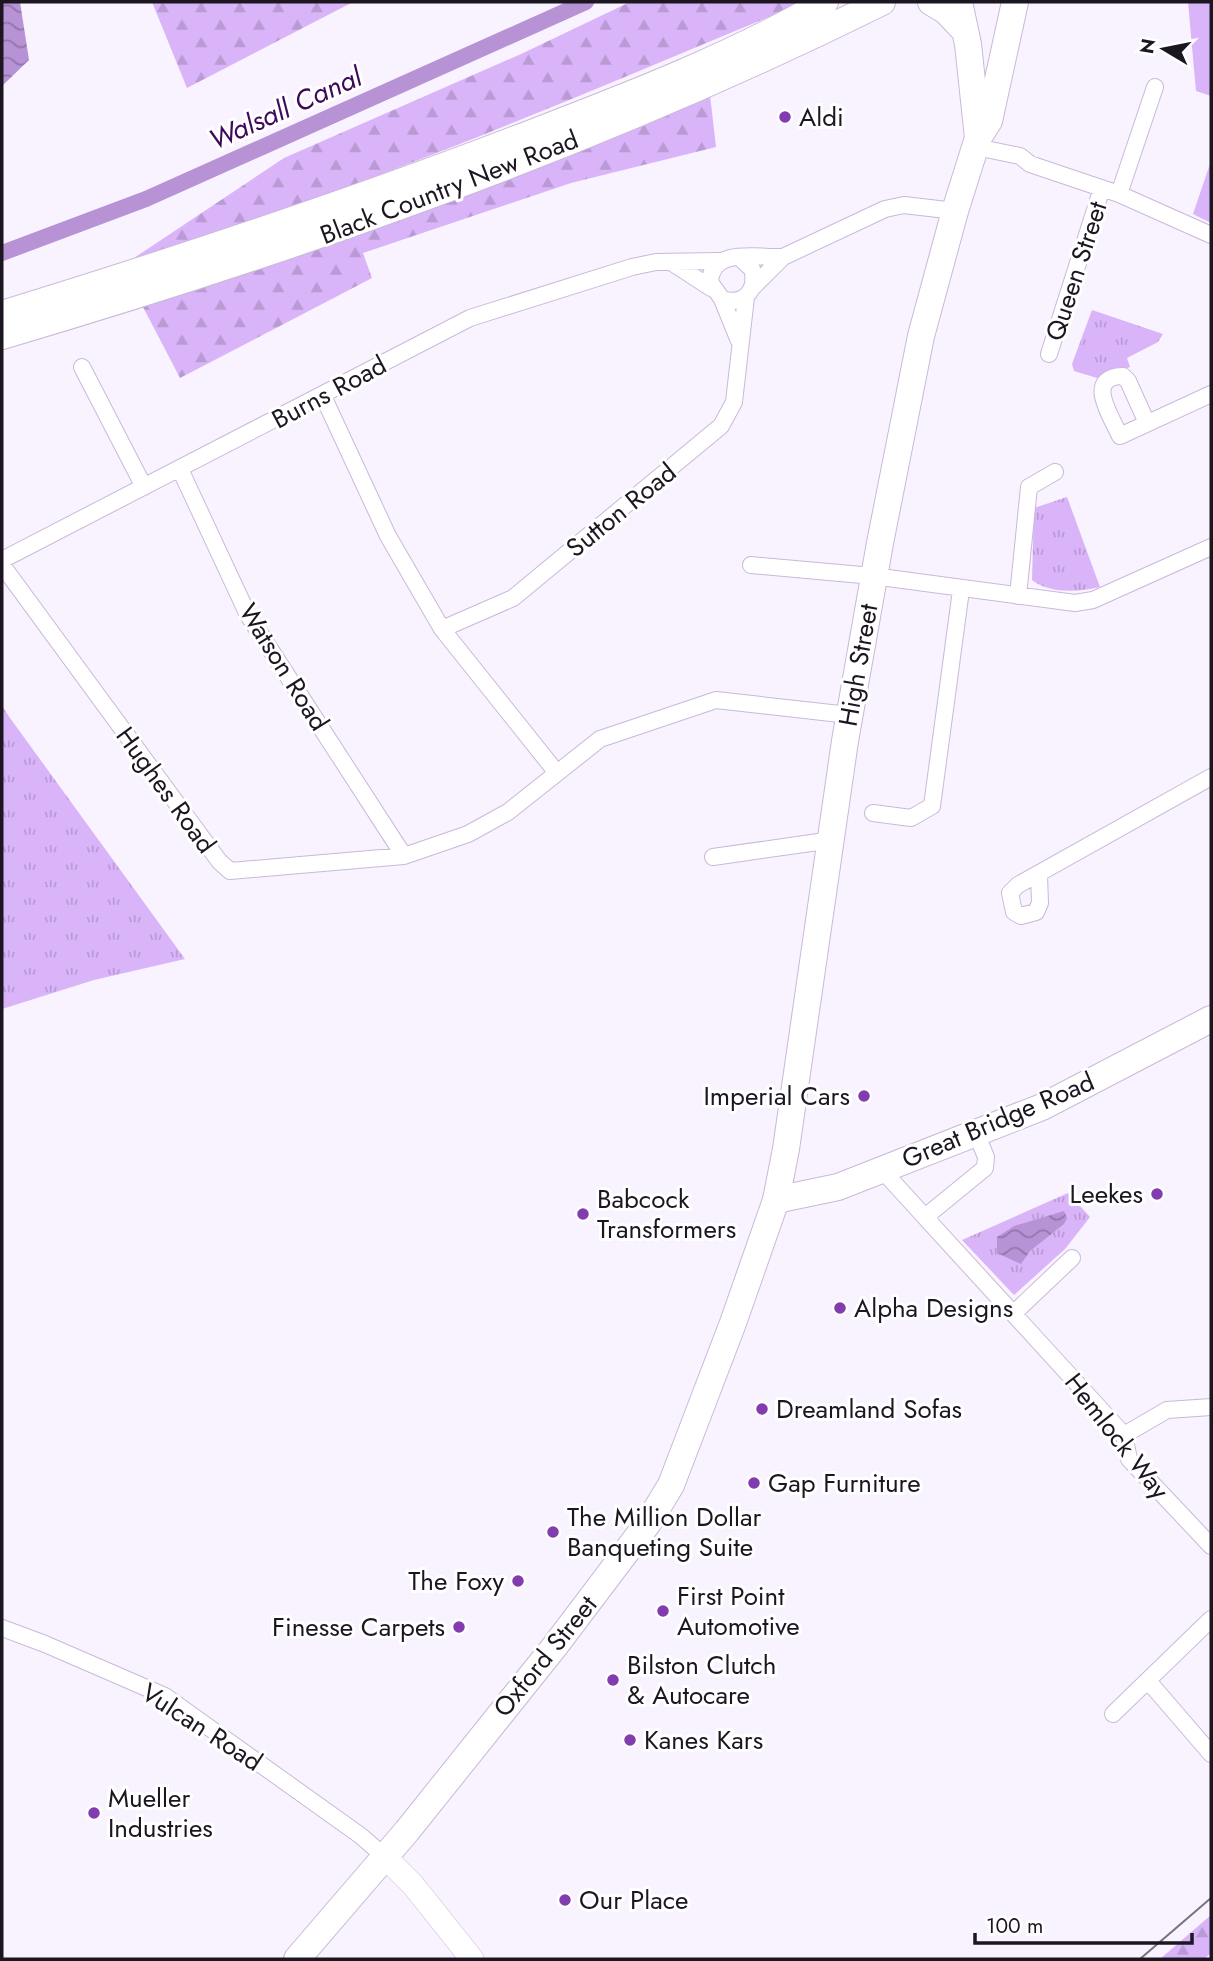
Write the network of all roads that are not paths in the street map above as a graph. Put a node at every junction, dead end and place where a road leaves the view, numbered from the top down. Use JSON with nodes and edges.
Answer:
{"nodes":[{"id":1,"x":825,"y":2,"type":"edge"},
{"id":2,"x":882,"y":2,"type":"edge"},
{"id":3,"x":931,"y":2,"type":"edge"},
{"id":4,"x":959,"y":2,"type":"edge"},
{"id":5,"x":1016,"y":2,"type":"edge"},
{"id":6,"x":966,"y":37,"type":"junction"},
{"id":7,"x":1008,"y":38,"type":"junction"},
{"id":8,"x":1155,"y":87,"type":"dead end"},
{"id":9,"x":977,"y":143,"type":"junction"},
{"id":10,"x":1102,"y":188,"type":"junction"},
{"id":11,"x":1119,"y":194,"type":"junction"},
{"id":12,"x":955,"y":211,"type":"junction"},
{"id":13,"x":1211,"y":236,"type":"edge"},
{"id":14,"x":783,"y":257,"type":"junction"},
{"id":15,"x":740,"y":258,"type":"junction"},
{"id":16,"x":718,"y":261,"type":"junction"},
{"id":17,"x":671,"y":262,"type":"junction"},
{"id":18,"x":750,"y":291,"type":"junction"},
{"id":19,"x":717,"y":294,"type":"junction"},
{"id":20,"x":2,"y":314,"type":"edge"},
{"id":21,"x":2,"y":336,"type":"edge"},
{"id":22,"x":740,"y":343,"type":"junction"},
{"id":23,"x":1049,"y":354,"type":"dead end"},
{"id":24,"x":82,"y":367,"type":"dead end"},
{"id":25,"x":1211,"y":394,"type":"edge"},
{"id":26,"x":323,"y":396,"type":"junction"},
{"id":27,"x":1147,"y":423,"type":"dead end"},
{"id":28,"x":180,"y":469,"type":"junction"},
{"id":29,"x":1055,"y":472,"type":"dead end"},
{"id":30,"x":144,"y":487,"type":"junction"},
{"id":31,"x":1211,"y":547,"type":"edge"},
{"id":32,"x":2,"y":563,"type":"edge"},
{"id":33,"x":751,"y":565,"type":"dead end"},
{"id":34,"x":873,"y":576,"type":"junction"},
{"id":35,"x":961,"y":590,"type":"junction"},
{"id":36,"x":1018,"y":596,"type":"junction"},
{"id":37,"x":442,"y":629,"type":"junction"},
{"id":38,"x":849,"y":715,"type":"junction"},
{"id":39,"x":557,"y":773,"type":"junction"},
{"id":40,"x":1211,"y":777,"type":"edge"},
{"id":41,"x":873,"y":814,"type":"dead end"},
{"id":42,"x":832,"y":840,"type":"junction"},
{"id":43,"x":404,"y":856,"type":"junction"},
{"id":44,"x":713,"y":857,"type":"dead end"},
{"id":45,"x":1039,"y":875,"type":"dead end"},
{"id":46,"x":1211,"y":1018,"type":"edge"},
{"id":47,"x":976,"y":1133,"type":"junction"},
{"id":48,"x":882,"y":1170,"type":"junction"},
{"id":49,"x":776,"y":1200,"type":"junction"},
{"id":50,"x":925,"y":1217,"type":"junction"},
{"id":51,"x":1072,"y":1258,"type":"dead end"},
{"id":52,"x":1014,"y":1313,"type":"junction"},
{"id":53,"x":1211,"y":1407,"type":"edge"},
{"id":54,"x":1124,"y":1436,"type":"junction"},
{"id":55,"x":1211,"y":1546,"type":"edge"},
{"id":56,"x":1211,"y":1619,"type":"edge"},
{"id":57,"x":2,"y":1628,"type":"edge"},
{"id":58,"x":1149,"y":1682,"type":"junction"},
{"id":59,"x":1113,"y":1714,"type":"dead end"},
{"id":60,"x":1211,"y":1754,"type":"edge"},
{"id":61,"x":386,"y":1857,"type":"junction"},
{"id":62,"x":297,"y":1959,"type":"edge"},
{"id":63,"x":471,"y":1959,"type":"edge"}],
"edges":[{"from":1,"to":20,"type":"main road","name":"Black Country New Road"},
{"from":2,"to":21,"type":"main road","name":"Black Country New Road"},
{"from":3,"to":6,"type":"main road"},
{"from":4,"to":6,"type":"main road","name":"High Street"},
{"from":5,"to":7,"type":"main road","name":"High Street"},
{"from":6,"to":7,"type":"main road"},
{"from":6,"to":9,"type":"main road","name":"High Street"},
{"from":7,"to":9,"type":"main road","name":"High Street"},
{"from":8,"to":11,"type":"street"},
{"from":9,"to":10,"type":"street","name":"Queen Street"},
{"from":9,"to":12,"type":"main road","name":"High Street"},
{"from":10,"to":11,"type":"street","name":"Queen Street"},
{"from":10,"to":23,"type":"street","name":"Queen Street"},
{"from":11,"to":13,"type":"street","name":"Queen Street"},
{"from":12,"to":14,"type":"street"},
{"from":12,"to":34,"type":"main road","name":"High Street"},
{"from":14,"to":15,"type":"street"},
{"from":14,"to":18,"type":"street"},
{"from":15,"to":16,"type":"street"},
{"from":15,"to":18,"type":"street"},
{"from":16,"to":17,"type":"street","name":"Burns Road"},
{"from":16,"to":19,"type":"street"},
{"from":17,"to":19,"type":"street"},
{"from":17,"to":26,"type":"street","name":"Burns Road"},
{"from":18,"to":19,"type":"street"},
{"from":18,"to":22,"type":"street","name":"Sutton Road"},
{"from":19,"to":22,"type":"street","name":"Sutton Road"},
{"from":22,"to":37,"type":"street","name":"Sutton Road"},
{"from":24,"to":30,"type":"street"},
{"from":25,"to":27,"type":"street"},
{"from":26,"to":28,"type":"street","name":"Burns Road"},
{"from":26,"to":37,"type":"street"},
{"from":28,"to":30,"type":"street","name":"Burns Road"},
{"from":28,"to":43,"type":"street","name":"Watson Road"},
{"from":29,"to":36,"type":"street"},
{"from":30,"to":32,"type":"street","name":"Burns Road"},
{"from":31,"to":36,"type":"street"},
{"from":32,"to":43,"type":"street","name":"Hughes Road"},
{"from":33,"to":34,"type":"street"},
{"from":34,"to":35,"type":"street"},
{"from":34,"to":38,"type":"main road","name":"High Street"},
{"from":35,"to":36,"type":"street"},
{"from":35,"to":41,"type":"street"},
{"from":37,"to":39,"type":"street"},
{"from":38,"to":39,"type":"street"},
{"from":38,"to":42,"type":"main road","name":"High Street"},
{"from":39,"to":43,"type":"street"},
{"from":40,"to":45,"type":"street"},
{"from":42,"to":44,"type":"street"},
{"from":42,"to":49,"type":"main road","name":"High Street"},
{"from":46,"to":47,"type":"main road","name":"Great Bridge Road"},
{"from":47,"to":48,"type":"main road","name":"Great Bridge Road"},
{"from":47,"to":50,"type":"street"},
{"from":48,"to":49,"type":"main road","name":"Great Bridge Road"},
{"from":48,"to":50,"type":"street","name":"Hemlock Way"},
{"from":49,"to":61,"type":"main road","name":"Oxford Street"},
{"from":50,"to":52,"type":"street","name":"Hemlock Way"},
{"from":51,"to":52,"type":"street"},
{"from":52,"to":54,"type":"street","name":"Hemlock Way"},
{"from":53,"to":54,"type":"street"},
{"from":54,"to":55,"type":"street","name":"Hemlock Way"},
{"from":56,"to":58,"type":"street"},
{"from":57,"to":61,"type":"street","name":"Vulcan Road"},
{"from":58,"to":59,"type":"street"},
{"from":58,"to":60,"type":"street"},
{"from":61,"to":62,"type":"main road","name":"Oxford Street"},
{"from":61,"to":63,"type":"main road"}]}
